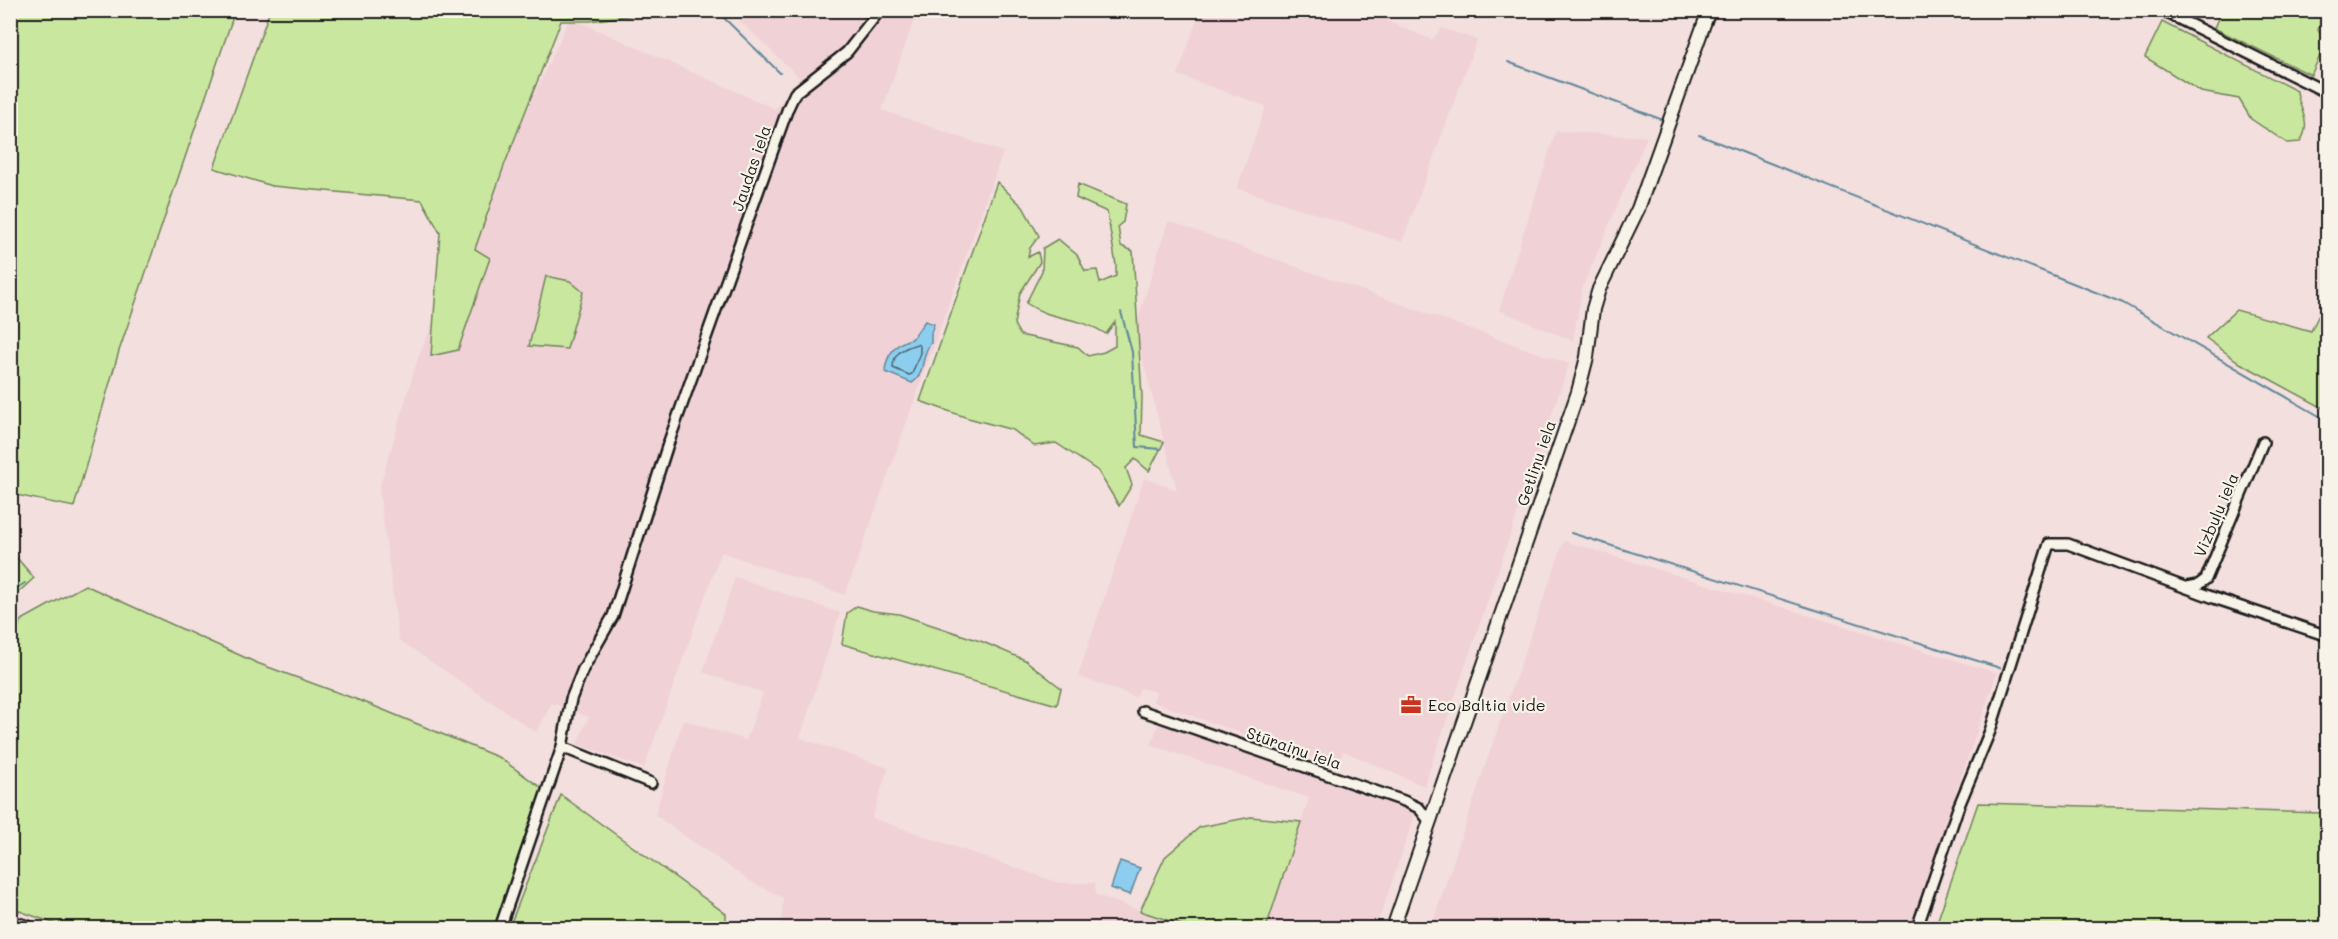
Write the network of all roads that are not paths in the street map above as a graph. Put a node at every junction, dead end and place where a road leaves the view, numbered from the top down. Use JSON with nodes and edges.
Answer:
{"nodes":[{"id":1,"x":880,"y":10,"type":"edge"},
{"id":2,"x":1709,"y":10,"type":"edge"},
{"id":3,"x":2161,"y":10,"type":"edge"},
{"id":4,"x":2328,"y":93,"type":"edge"},
{"id":5,"x":2263,"y":442,"type":"dead end"},
{"id":6,"x":2184,"y":588,"type":"junction"},
{"id":7,"x":2328,"y":636,"type":"edge"},
{"id":8,"x":1143,"y":711,"type":"dead end"},
{"id":9,"x":561,"y":747,"type":"junction"},
{"id":10,"x":651,"y":783,"type":"dead end"},
{"id":11,"x":1430,"y":822,"type":"junction"},
{"id":12,"x":10,"y":923,"type":"edge"},
{"id":13,"x":27,"y":928,"type":"edge"},
{"id":14,"x":501,"y":928,"type":"edge"},
{"id":15,"x":1393,"y":928,"type":"edge"},
{"id":16,"x":1917,"y":928,"type":"edge"}],
"edges":[{"from":1,"to":9,"type":"street","name":"Jaudas iela"},
{"from":2,"to":11,"type":"street","name":"Getliņu iela"},
{"from":3,"to":4,"type":"street"},
{"from":5,"to":6,"type":"street","name":"Vizbuļu iela"},
{"from":6,"to":7,"type":"street"},
{"from":6,"to":16,"type":"street"},
{"from":8,"to":11,"type":"street","name":"Stūraiņu iela"},
{"from":9,"to":10,"type":"street"},
{"from":9,"to":14,"type":"street","name":"Jaudas iela"},
{"from":11,"to":15,"type":"street","name":"Getliņu iela"},
{"from":12,"to":13,"type":"main road"}]}
